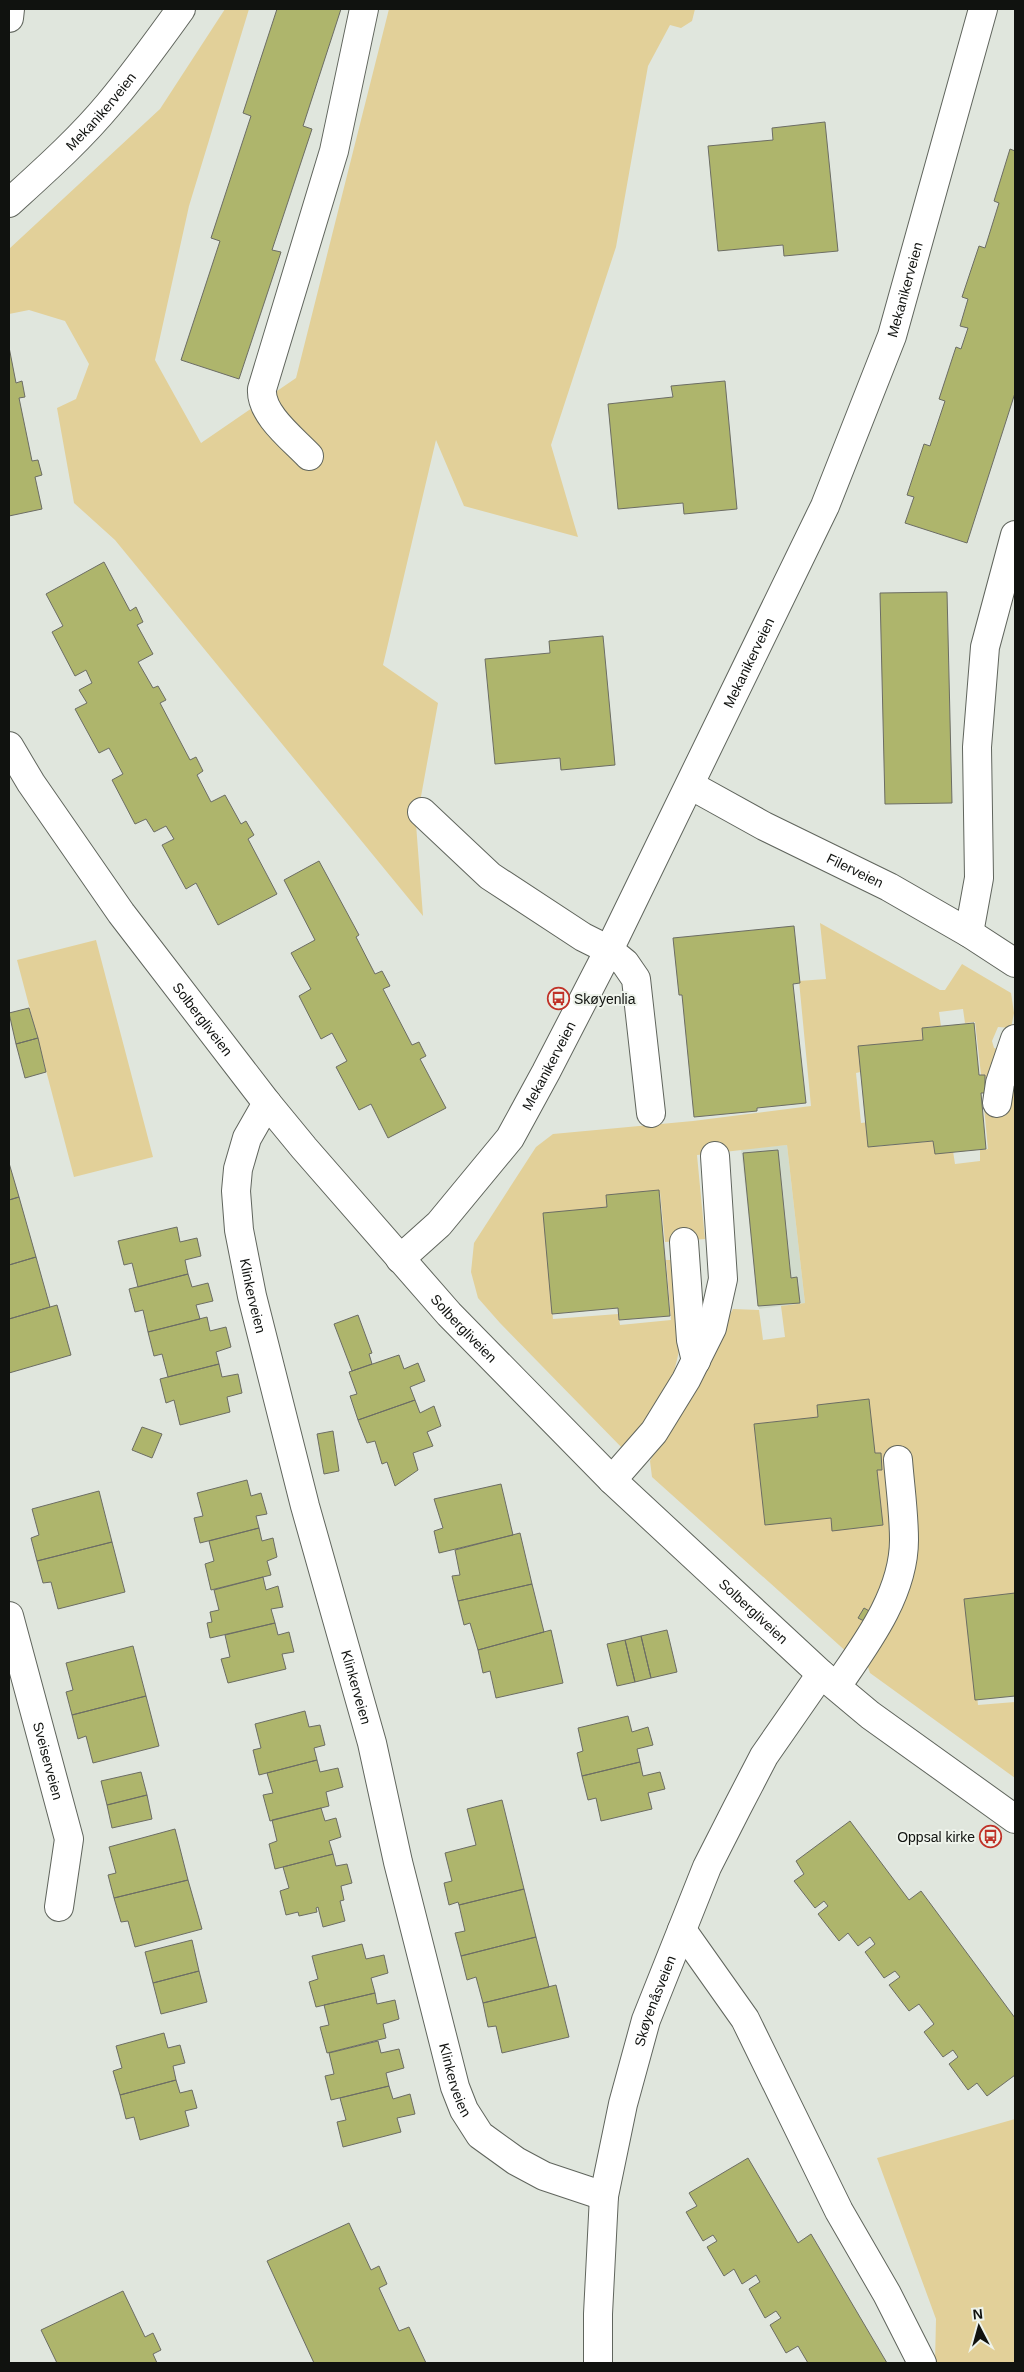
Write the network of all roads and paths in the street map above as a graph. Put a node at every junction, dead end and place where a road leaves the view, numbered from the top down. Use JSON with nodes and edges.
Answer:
{"nodes":[{"id":1,"x":10,"y":9,"type":"edge"},
{"id":2,"x":180,"y":9,"type":"edge"},
{"id":3,"x":364,"y":9,"type":"edge"},
{"id":4,"x":983,"y":9,"type":"edge"},
{"id":5,"x":9,"y":18,"type":"edge"},
{"id":6,"x":9,"y":203,"type":"edge"},
{"id":7,"x":309,"y":456,"type":"dead end"},
{"id":8,"x":1015,"y":535,"type":"edge"},
{"id":9,"x":9,"y":746,"type":"edge"},
{"id":10,"x":690,"y":785,"type":"junction"},
{"id":11,"x":422,"y":812,"type":"dead end"},
{"id":12,"x":969,"y":933,"type":"junction"},
{"id":13,"x":609,"y":950,"type":"junction"},
{"id":14,"x":1015,"y":963,"type":"edge"},
{"id":15,"x":1015,"y":1039,"type":"edge"},
{"id":16,"x":267,"y":1103,"type":"junction"},
{"id":17,"x":997,"y":1103,"type":"dead end"},
{"id":18,"x":651,"y":1113,"type":"dead end"},
{"id":19,"x":715,"y":1156,"type":"dead end"},
{"id":20,"x":684,"y":1242,"type":"dead end"},
{"id":21,"x":400,"y":1258,"type":"junction"},
{"id":22,"x":696,"y":1361,"type":"junction"},
{"id":23,"x":898,"y":1460,"type":"dead end"},
{"id":24,"x":612,"y":1480,"type":"junction"},
{"id":25,"x":9,"y":1616,"type":"edge"},
{"id":26,"x":829,"y":1680,"type":"junction"},
{"id":27,"x":1015,"y":1819,"type":"edge"},
{"id":28,"x":59,"y":1907,"type":"dead end"},
{"id":29,"x":682,"y":1930,"type":"junction"},
{"id":30,"x":604,"y":2196,"type":"junction"},
{"id":31,"x":598,"y":2363,"type":"edge"},
{"id":32,"x":922,"y":2363,"type":"edge"}],
"edges":[{"from":1,"to":5,"type":"street"},
{"from":2,"to":6,"type":"street","name":"Mekanikerveien"},
{"from":3,"to":7,"type":"street"},
{"from":4,"to":10,"type":"street","name":"Mekanikerveien"},
{"from":8,"to":12,"type":"street"},
{"from":9,"to":16,"type":"street","name":"Solbergliveien"},
{"from":10,"to":12,"type":"street","name":"Filerveien"},
{"from":10,"to":13,"type":"street","name":"Mekanikerveien"},
{"from":11,"to":13,"type":"street"},
{"from":12,"to":14,"type":"street","name":"Filerveien"},
{"from":13,"to":18,"type":"street"},
{"from":13,"to":21,"type":"street","name":"Mekanikerveien"},
{"from":15,"to":17,"type":"street"},
{"from":16,"to":21,"type":"street","name":"Solbergliveien"},
{"from":16,"to":30,"type":"street","name":"Klinkerveien"},
{"from":19,"to":22,"type":"street"},
{"from":20,"to":22,"type":"street"},
{"from":21,"to":24,"type":"street","name":"Solbergliveien"},
{"from":22,"to":24,"type":"street"},
{"from":23,"to":26,"type":"street","name":"Skøyenåsveien"},
{"from":24,"to":26,"type":"street","name":"Solbergliveien"},
{"from":25,"to":28,"type":"street","name":"Sveiserveien"},
{"from":26,"to":27,"type":"street","name":"Solbergliveien"},
{"from":26,"to":29,"type":"street","name":"Skøyenåsveien"},
{"from":29,"to":30,"type":"street","name":"Skøyenåsveien"},
{"from":29,"to":32,"type":"street"},
{"from":30,"to":31,"type":"street","name":"Skøyenåsveien"}]}
